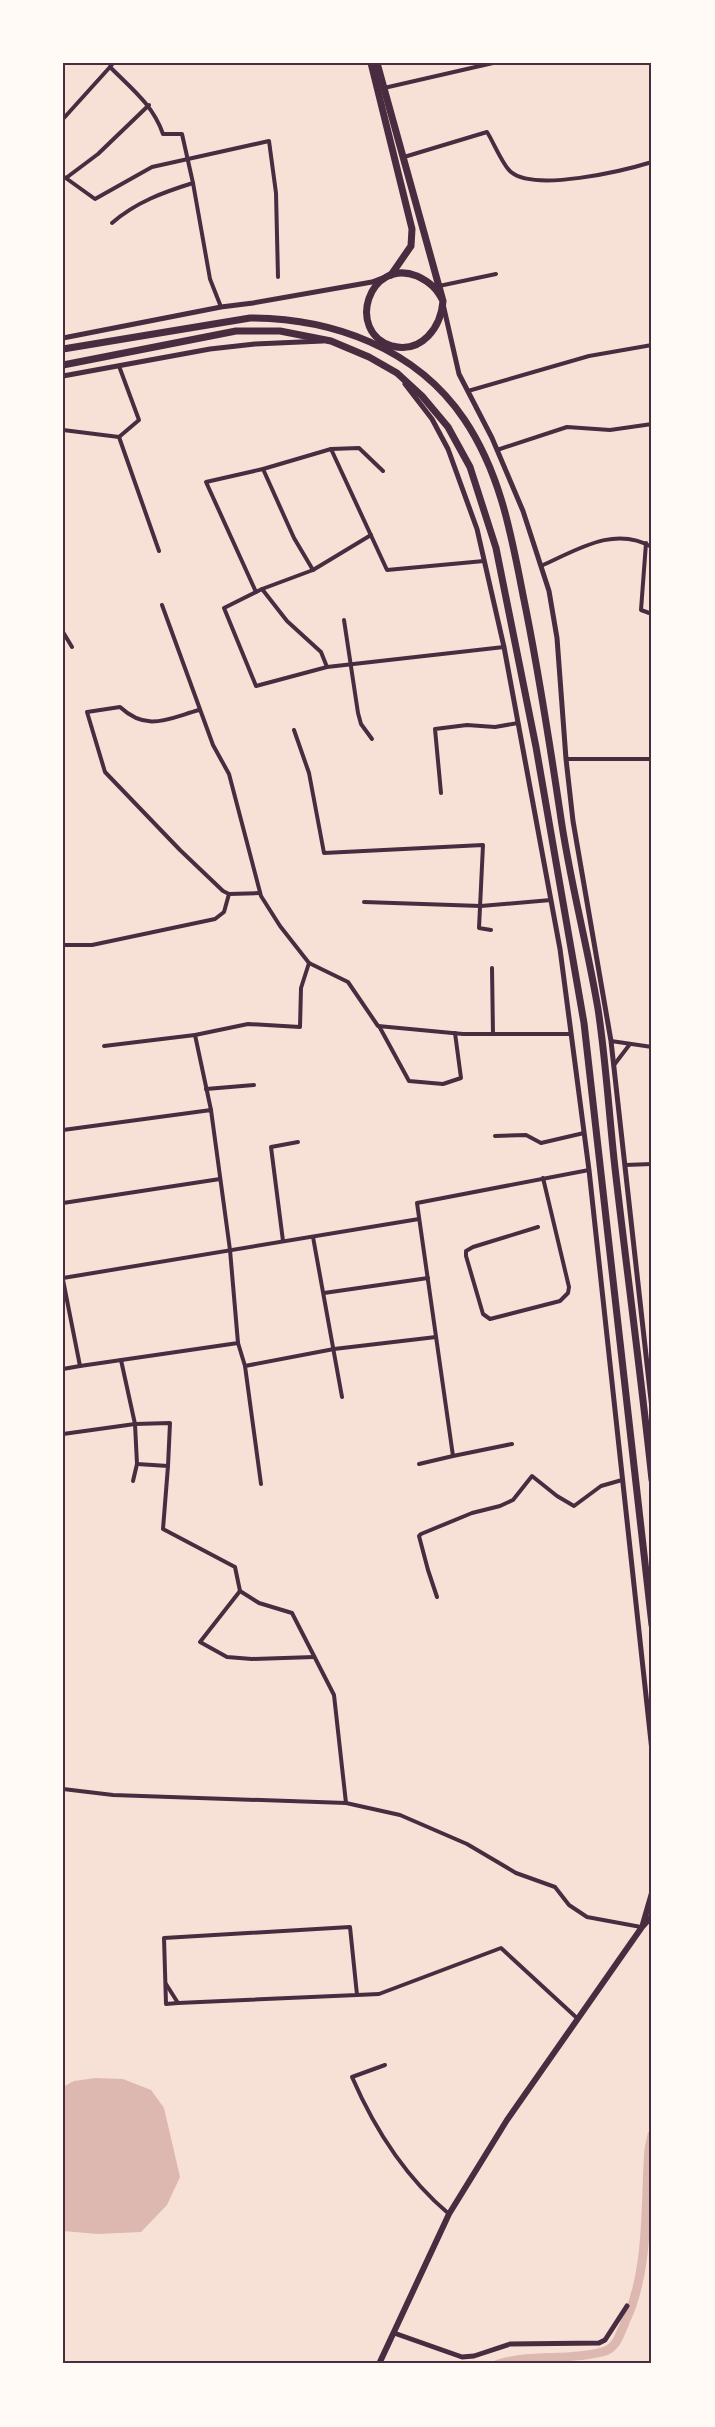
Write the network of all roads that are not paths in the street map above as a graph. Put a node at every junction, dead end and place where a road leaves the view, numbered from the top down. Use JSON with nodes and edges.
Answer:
{"nodes":[{"id":1,"x":371,"y":63,"type":"edge"},
{"id":2,"x":377,"y":63,"type":"edge"},
{"id":3,"x":493,"y":63,"type":"edge"},
{"id":4,"x":111,"y":65,"type":"edge"},
{"id":5,"x":383,"y":88,"type":"junction"},
{"id":6,"x":149,"y":105,"type":"junction"},
{"id":7,"x":63,"y":119,"type":"edge"},
{"id":8,"x":187,"y":159,"type":"junction"},
{"id":9,"x":399,"y":160,"type":"junction"},
{"id":10,"x":652,"y":162,"type":"edge"},
{"id":11,"x":65,"y":177,"type":"edge"},
{"id":12,"x":193,"y":183,"type":"junction"},
{"id":13,"x":112,"y":223,"type":"dead end"},
{"id":14,"x":496,"y":274,"type":"dead end"},
{"id":15,"x":391,"y":275,"type":"junction"},
{"id":16,"x":278,"y":277,"type":"dead end"},
{"id":17,"x":439,"y":286,"type":"junction"},
{"id":18,"x":443,"y":301,"type":"junction"},
{"id":19,"x":220,"y":307,"type":"junction"},
{"id":20,"x":63,"y":338,"type":"edge"},
{"id":21,"x":331,"y":341,"type":"junction"},
{"id":22,"x":384,"y":344,"type":"junction"},
{"id":23,"x":652,"y":345,"type":"edge"},
{"id":24,"x":63,"y":349,"type":"edge"},
{"id":25,"x":369,"y":357,"type":"junction"},
{"id":26,"x":63,"y":365,"type":"edge"},
{"id":27,"x":119,"y":366,"type":"junction"},
{"id":28,"x":397,"y":373,"type":"junction"},
{"id":29,"x":63,"y":376,"type":"edge"},
{"id":30,"x":468,"y":391,"type":"junction"},
{"id":31,"x":652,"y":424,"type":"edge"},
{"id":32,"x":63,"y":430,"type":"edge"},
{"id":33,"x":119,"y":436,"type":"junction"},
{"id":34,"x":331,"y":449,"type":"junction"},
{"id":35,"x":497,"y":450,"type":"junction"},
{"id":36,"x":263,"y":469,"type":"junction"},
{"id":37,"x":383,"y":471,"type":"dead end"},
{"id":38,"x":371,"y":534,"type":"junction"},
{"id":39,"x":646,"y":543,"type":"junction"},
{"id":40,"x":652,"y":547,"type":"edge"},
{"id":41,"x":159,"y":551,"type":"dead end"},
{"id":42,"x":485,"y":561,"type":"junction"},
{"id":43,"x":541,"y":566,"type":"junction"},
{"id":44,"x":313,"y":570,"type":"junction"},
{"id":45,"x":262,"y":589,"type":"junction"},
{"id":46,"x":256,"y":592,"type":"junction"},
{"id":47,"x":162,"y":605,"type":"dead end"},
{"id":48,"x":652,"y":614,"type":"edge"},
{"id":49,"x":344,"y":620,"type":"dead end"},
{"id":50,"x":63,"y":632,"type":"edge"},
{"id":51,"x":72,"y":647,"type":"dead end"},
{"id":52,"x":504,"y":647,"type":"junction"},
{"id":53,"x":350,"y":666,"type":"junction"},
{"id":54,"x":327,"y":667,"type":"junction"},
{"id":55,"x":199,"y":710,"type":"junction"},
{"id":56,"x":518,"y":723,"type":"junction"},
{"id":57,"x":294,"y":730,"type":"dead end"},
{"id":58,"x":372,"y":739,"type":"dead end"},
{"id":59,"x":566,"y":759,"type":"junction"},
{"id":60,"x":652,"y":759,"type":"edge"},
{"id":61,"x":441,"y":793,"type":"dead end"},
{"id":62,"x":261,"y":893,"type":"junction"},
{"id":63,"x":229,"y":894,"type":"junction"},
{"id":64,"x":550,"y":900,"type":"junction"},
{"id":65,"x":364,"y":903,"type":"dead end"},
{"id":66,"x":481,"y":906,"type":"junction"},
{"id":67,"x":491,"y":930,"type":"dead end"},
{"id":68,"x":63,"y":945,"type":"edge"},
{"id":69,"x":309,"y":963,"type":"junction"},
{"id":70,"x":492,"y":968,"type":"dead end"},
{"id":71,"x":378,"y":1026,"type":"junction"},
{"id":72,"x":454,"y":1033,"type":"junction"},
{"id":73,"x":572,"y":1034,"type":"junction"},
{"id":74,"x":195,"y":1035,"type":"junction"},
{"id":75,"x":493,"y":1035,"type":"junction"},
{"id":76,"x":611,"y":1041,"type":"junction"},
{"id":77,"x":630,"y":1044,"type":"junction"},
{"id":78,"x":104,"y":1046,"type":"dead end"},
{"id":79,"x":652,"y":1047,"type":"edge"},
{"id":80,"x":614,"y":1066,"type":"junction"},
{"id":81,"x":254,"y":1085,"type":"dead end"},
{"id":82,"x":206,"y":1089,"type":"junction"},
{"id":83,"x":211,"y":1110,"type":"junction"},
{"id":84,"x":63,"y":1130,"type":"edge"},
{"id":85,"x":584,"y":1133,"type":"junction"},
{"id":86,"x":495,"y":1136,"type":"dead end"},
{"id":87,"x":298,"y":1143,"type":"dead end"},
{"id":88,"x":652,"y":1164,"type":"edge"},
{"id":89,"x":624,"y":1165,"type":"junction"},
{"id":90,"x":589,"y":1170,"type":"junction"},
{"id":91,"x":543,"y":1178,"type":"junction"},
{"id":92,"x":220,"y":1179,"type":"junction"},
{"id":93,"x":63,"y":1203,"type":"edge"},
{"id":94,"x":419,"y":1219,"type":"junction"},
{"id":95,"x":538,"y":1227,"type":"dead end"},
{"id":96,"x":313,"y":1236,"type":"junction"},
{"id":97,"x":283,"y":1241,"type":"junction"},
{"id":98,"x":230,"y":1250,"type":"junction"},
{"id":99,"x":428,"y":1278,"type":"junction"},
{"id":100,"x":63,"y":1279,"type":"edge"},
{"id":101,"x":324,"y":1293,"type":"junction"},
{"id":102,"x":436,"y":1337,"type":"junction"},
{"id":103,"x":238,"y":1343,"type":"junction"},
{"id":104,"x":334,"y":1349,"type":"junction"},
{"id":105,"x":649,"y":1354,"type":"edge"},
{"id":106,"x":121,"y":1360,"type":"junction"},
{"id":107,"x":80,"y":1366,"type":"junction"},
{"id":108,"x":245,"y":1366,"type":"junction"},
{"id":109,"x":63,"y":1369,"type":"edge"},
{"id":110,"x":342,"y":1397,"type":"dead end"},
{"id":111,"x":652,"y":1409,"type":"edge"},
{"id":112,"x":135,"y":1424,"type":"junction"},
{"id":113,"x":63,"y":1434,"type":"edge"},
{"id":114,"x":512,"y":1444,"type":"dead end"},
{"id":115,"x":453,"y":1456,"type":"junction"},
{"id":116,"x":137,"y":1464,"type":"junction"},
{"id":117,"x":419,"y":1464,"type":"dead end"},
{"id":118,"x":168,"y":1466,"type":"junction"},
{"id":119,"x":622,"y":1480,"type":"junction"},
{"id":120,"x":652,"y":1480,"type":"edge"},
{"id":121,"x":133,"y":1481,"type":"dead end"},
{"id":122,"x":261,"y":1484,"type":"dead end"},
{"id":123,"x":240,"y":1591,"type":"junction"},
{"id":124,"x":438,"y":1597,"type":"dead end"},
{"id":125,"x":652,"y":1625,"type":"edge"},
{"id":126,"x":314,"y":1657,"type":"junction"},
{"id":127,"x":652,"y":1751,"type":"edge"},
{"id":128,"x":63,"y":1789,"type":"edge"},
{"id":129,"x":346,"y":1803,"type":"junction"},
{"id":130,"x":652,"y":1893,"type":"edge"},
{"id":131,"x":652,"y":1916,"type":"edge"},
{"id":132,"x":652,"y":1925,"type":"edge"},
{"id":133,"x":642,"y":1927,"type":"junction"},
{"id":134,"x":166,"y":1984,"type":"junction"},
{"id":135,"x":357,"y":1995,"type":"junction"},
{"id":136,"x":178,"y":2003,"type":"junction"},
{"id":137,"x":578,"y":2019,"type":"junction"},
{"id":138,"x":385,"y":2065,"type":"dead end"},
{"id":139,"x":449,"y":2214,"type":"junction"},
{"id":140,"x":627,"y":2306,"type":"dead end"},
{"id":141,"x":394,"y":2333,"type":"junction"},
{"id":142,"x":379,"y":2364,"type":"edge"}],
"edges":[{"from":1,"to":9,"type":"highway"},
{"from":2,"to":5,"type":"highway"},
{"from":3,"to":5,"type":"street"},
{"from":4,"to":6,"type":"street"},
{"from":4,"to":7,"type":"street"},
{"from":5,"to":9,"type":"highway"},
{"from":6,"to":8,"type":"street"},
{"from":6,"to":11,"type":"street"},
{"from":8,"to":11,"type":"street"},
{"from":8,"to":12,"type":"street"},
{"from":8,"to":16,"type":"street"},
{"from":9,"to":10,"type":"street"},
{"from":9,"to":15,"type":"highway"},
{"from":9,"to":17,"type":"highway"},
{"from":12,"to":13,"type":"street"},
{"from":12,"to":19,"type":"street"},
{"from":14,"to":17,"type":"street"},
{"from":15,"to":18,"type":"highway"},
{"from":15,"to":19,"type":"street"},
{"from":15,"to":22,"type":"highway"},
{"from":17,"to":18,"type":"highway"},
{"from":18,"to":22,"type":"highway"},
{"from":18,"to":30,"type":"street"},
{"from":19,"to":20,"type":"street"},
{"from":21,"to":25,"type":"highway"},
{"from":21,"to":26,"type":"highway"},
{"from":21,"to":27,"type":"street"},
{"from":22,"to":25,"type":"highway"},
{"from":23,"to":30,"type":"street"},
{"from":24,"to":120,"type":"highway"},
{"from":25,"to":28,"type":"highway"},
{"from":27,"to":29,"type":"street"},
{"from":27,"to":33,"type":"street"},
{"from":28,"to":42,"type":"street"},
{"from":28,"to":125,"type":"highway"},
{"from":30,"to":35,"type":"street"},
{"from":31,"to":35,"type":"street"},
{"from":32,"to":33,"type":"street"},
{"from":33,"to":41,"type":"street"},
{"from":34,"to":36,"type":"street"},
{"from":34,"to":37,"type":"street"},
{"from":34,"to":38,"type":"street"},
{"from":35,"to":43,"type":"street"},
{"from":36,"to":44,"type":"street"},
{"from":36,"to":46,"type":"street"},
{"from":38,"to":42,"type":"street"},
{"from":38,"to":44,"type":"street"},
{"from":39,"to":40,"type":"street"},
{"from":39,"to":43,"type":"street"},
{"from":39,"to":48,"type":"street"},
{"from":42,"to":52,"type":"street"},
{"from":43,"to":59,"type":"street"},
{"from":44,"to":45,"type":"street"},
{"from":45,"to":46,"type":"street"},
{"from":45,"to":54,"type":"street"},
{"from":46,"to":54,"type":"street"},
{"from":47,"to":55,"type":"street"},
{"from":49,"to":53,"type":"street"},
{"from":50,"to":51,"type":"street"},
{"from":52,"to":53,"type":"street"},
{"from":52,"to":56,"type":"street"},
{"from":53,"to":54,"type":"street"},
{"from":53,"to":58,"type":"street"},
{"from":55,"to":62,"type":"street"},
{"from":55,"to":63,"type":"street"},
{"from":56,"to":61,"type":"street"},
{"from":56,"to":64,"type":"street"},
{"from":57,"to":66,"type":"street"},
{"from":59,"to":60,"type":"street"},
{"from":59,"to":76,"type":"street"},
{"from":62,"to":63,"type":"street"},
{"from":62,"to":69,"type":"street"},
{"from":63,"to":68,"type":"street"},
{"from":64,"to":66,"type":"street"},
{"from":64,"to":73,"type":"street"},
{"from":65,"to":66,"type":"street"},
{"from":66,"to":67,"type":"street"},
{"from":69,"to":71,"type":"street"},
{"from":69,"to":74,"type":"street"},
{"from":70,"to":75,"type":"street"},
{"from":71,"to":72,"type":"street"},
{"from":71,"to":72,"type":"street"},
{"from":72,"to":75,"type":"street"},
{"from":73,"to":75,"type":"street"},
{"from":73,"to":85,"type":"street"},
{"from":74,"to":78,"type":"street"},
{"from":74,"to":82,"type":"street"},
{"from":76,"to":77,"type":"street"},
{"from":76,"to":80,"type":"street"},
{"from":77,"to":79,"type":"street"},
{"from":77,"to":80,"type":"street"},
{"from":80,"to":89,"type":"street"},
{"from":81,"to":82,"type":"street"},
{"from":82,"to":83,"type":"street"},
{"from":83,"to":84,"type":"street"},
{"from":83,"to":92,"type":"street"},
{"from":85,"to":86,"type":"street"},
{"from":85,"to":90,"type":"street"},
{"from":87,"to":97,"type":"street"},
{"from":88,"to":89,"type":"street"},
{"from":89,"to":105,"type":"street"},
{"from":90,"to":91,"type":"street"},
{"from":90,"to":119,"type":"street"},
{"from":91,"to":94,"type":"street"},
{"from":91,"to":95,"type":"street"},
{"from":92,"to":93,"type":"street"},
{"from":92,"to":98,"type":"street"},
{"from":94,"to":96,"type":"street"},
{"from":94,"to":99,"type":"street"},
{"from":96,"to":97,"type":"street"},
{"from":96,"to":101,"type":"street"},
{"from":97,"to":98,"type":"street"},
{"from":98,"to":100,"type":"street"},
{"from":98,"to":103,"type":"street"},
{"from":99,"to":101,"type":"street"},
{"from":99,"to":102,"type":"street"},
{"from":100,"to":107,"type":"street"},
{"from":101,"to":104,"type":"street"},
{"from":102,"to":104,"type":"street"},
{"from":102,"to":115,"type":"street"},
{"from":103,"to":106,"type":"street"},
{"from":103,"to":108,"type":"street"},
{"from":104,"to":108,"type":"street"},
{"from":104,"to":110,"type":"street"},
{"from":105,"to":111,"type":"street"},
{"from":106,"to":107,"type":"street"},
{"from":106,"to":112,"type":"street"},
{"from":107,"to":109,"type":"street"},
{"from":108,"to":122,"type":"street"},
{"from":112,"to":113,"type":"street"},
{"from":112,"to":116,"type":"street"},
{"from":112,"to":118,"type":"street"},
{"from":114,"to":115,"type":"street"},
{"from":115,"to":117,"type":"street"},
{"from":116,"to":118,"type":"street"},
{"from":116,"to":121,"type":"street"},
{"from":118,"to":123,"type":"street"},
{"from":119,"to":124,"type":"street"},
{"from":119,"to":127,"type":"street"},
{"from":123,"to":126,"type":"street"},
{"from":123,"to":126,"type":"street"},
{"from":126,"to":129,"type":"street"},
{"from":128,"to":129,"type":"street"},
{"from":129,"to":133,"type":"street"},
{"from":130,"to":133,"type":"main road"},
{"from":131,"to":133,"type":"main road"},
{"from":132,"to":133,"type":"main road"},
{"from":133,"to":137,"type":"main road"},
{"from":134,"to":135,"type":"street"},
{"from":134,"to":136,"type":"street"},
{"from":134,"to":136,"type":"street"},
{"from":135,"to":136,"type":"street"},
{"from":135,"to":137,"type":"street"},
{"from":137,"to":139,"type":"main road"},
{"from":138,"to":139,"type":"street"},
{"from":139,"to":141,"type":"main road"},
{"from":140,"to":141,"type":"street"},
{"from":141,"to":142,"type":"main road"}]}
